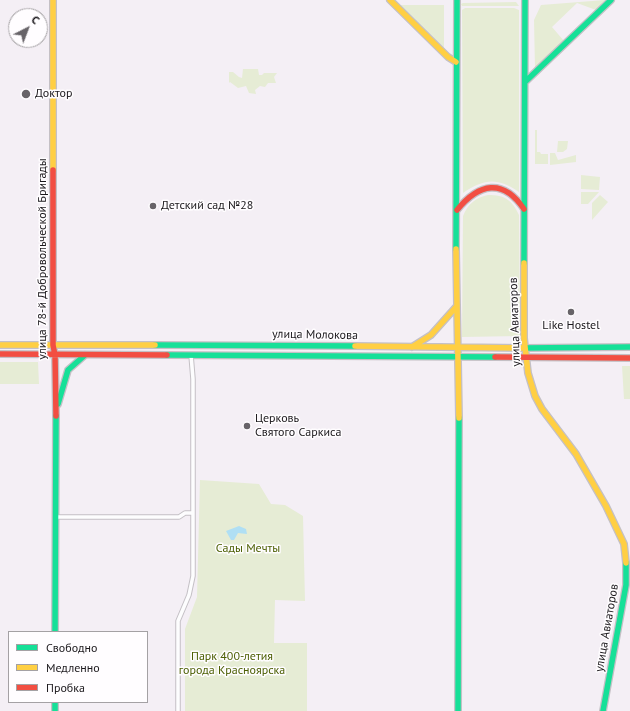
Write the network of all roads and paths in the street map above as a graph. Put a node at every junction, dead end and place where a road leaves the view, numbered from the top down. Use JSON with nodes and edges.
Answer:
{"nodes":[{"id":1,"x":53,"y":0,"type":"edge"},
{"id":2,"x":390,"y":0,"type":"edge"},
{"id":3,"x":458,"y":0,"type":"edge"},
{"id":4,"x":525,"y":0,"type":"edge"},
{"id":5,"x":611,"y":0,"type":"edge"},
{"id":6,"x":456,"y":62,"type":"junction"},
{"id":7,"x":526,"y":81,"type":"junction"},
{"id":8,"x":456,"y":210,"type":"junction"},
{"id":9,"x":524,"y":210,"type":"junction"},
{"id":10,"x":456,"y":307,"type":"junction"},
{"id":11,"x":52,"y":345,"type":"junction"},
{"id":12,"x":0,"y":346,"type":"edge"},
{"id":13,"x":412,"y":347,"type":"junction"},
{"id":14,"x":457,"y":347,"type":"junction"},
{"id":15,"x":630,"y":347,"type":"edge"},
{"id":16,"x":525,"y":348,"type":"junction"},
{"id":17,"x":0,"y":354,"type":"edge"},
{"id":18,"x":55,"y":354,"type":"junction"},
{"id":19,"x":85,"y":355,"type":"junction"},
{"id":20,"x":191,"y":355,"type":"junction"},
{"id":21,"x":457,"y":357,"type":"junction"},
{"id":22,"x":526,"y":358,"type":"junction"},
{"id":23,"x":630,"y":358,"type":"edge"},
{"id":24,"x":56,"y":412,"type":"junction"},
{"id":25,"x":193,"y":512,"type":"junction"},
{"id":26,"x":56,"y":517,"type":"junction"},
{"id":27,"x":55,"y":631,"type":"edge"},
{"id":28,"x":178,"y":711,"type":"edge"},
{"id":29,"x":458,"y":711,"type":"edge"},
{"id":30,"x":603,"y":711,"type":"edge"}],
"edges":[{"from":1,"to":11,"type":"main road","name":"улица 78-й Добровольческой Бригады"},
{"from":2,"to":6,"type":"main road"},
{"from":3,"to":6,"type":"main road"},
{"from":4,"to":7,"type":"main road","name":"улица Авиаторов"},
{"from":5,"to":7,"type":"main road"},
{"from":6,"to":8,"type":"main road"},
{"from":7,"to":9,"type":"main road","name":"улица Авиаторов"},
{"from":8,"to":9,"type":"main road"},
{"from":8,"to":10,"type":"main road"},
{"from":9,"to":16,"type":"main road","name":"улица Авиаторов"},
{"from":10,"to":13,"type":"main road"},
{"from":10,"to":14,"type":"main road"},
{"from":11,"to":12,"type":"main road","name":"улица Молокова"},
{"from":11,"to":13,"type":"main road","name":"улица Молокова"},
{"from":11,"to":18,"type":"main road","name":"улица 78-й Добровольческой Бригады"},
{"from":13,"to":14,"type":"main road","name":"улица Молокова"},
{"from":14,"to":16,"type":"main road","name":"улица Молокова"},
{"from":14,"to":21,"type":"main road"},
{"from":15,"to":16,"type":"main road","name":"улица Молокова"},
{"from":16,"to":22,"type":"main road","name":"улица Авиаторов"},
{"from":17,"to":18,"type":"main road","name":"улица Молокова"},
{"from":18,"to":19,"type":"main road","name":"улица Молокова"},
{"from":18,"to":24,"type":"main road","name":"улица 78-й Добровольческой Бригады"},
{"from":19,"to":20,"type":"main road","name":"улица Молокова"},
{"from":19,"to":24,"type":"main road"},
{"from":20,"to":21,"type":"main road","name":"улица Молокова"},
{"from":20,"to":25,"type":"street"},
{"from":21,"to":22,"type":"main road","name":"улица Молокова"},
{"from":21,"to":29,"type":"main road"},
{"from":22,"to":23,"type":"main road","name":"улица Молокова"},
{"from":22,"to":30,"type":"main road","name":"улица Авиаторов"},
{"from":24,"to":26,"type":"main road","name":"улица 78-й Добровольческой Бригады"},
{"from":25,"to":26,"type":"street"},
{"from":25,"to":28,"type":"street"},
{"from":26,"to":27,"type":"main road","name":"улица 78-й Добровольческой Бригады"}]}
